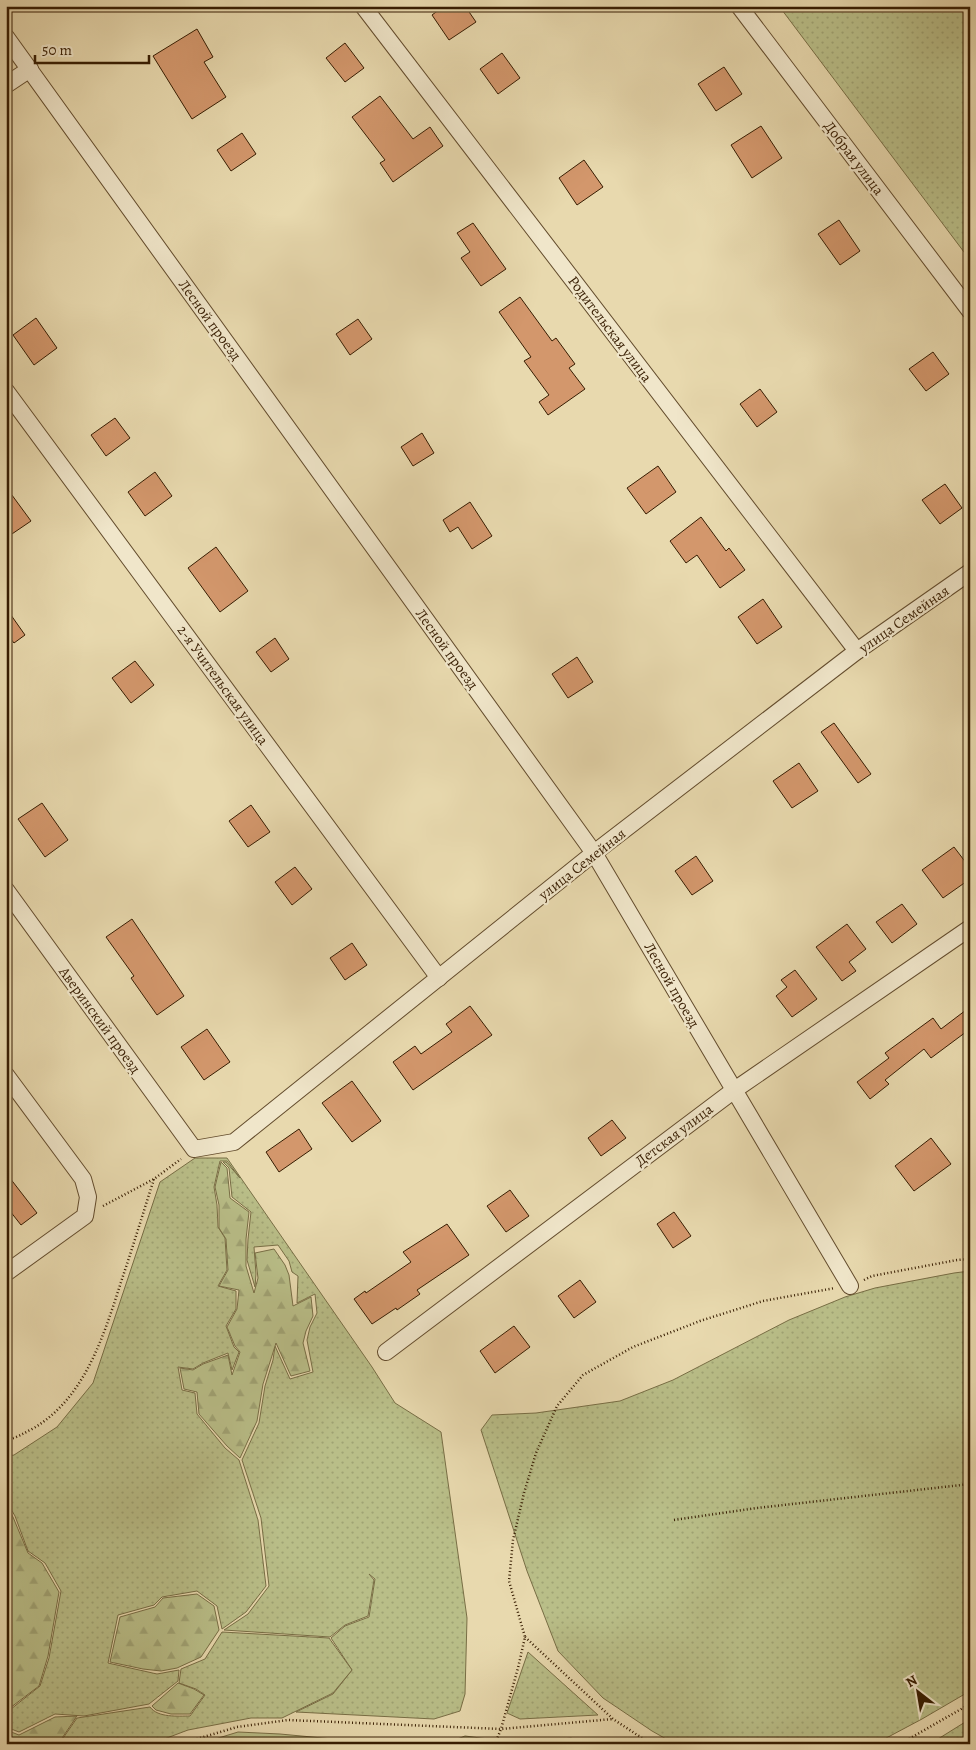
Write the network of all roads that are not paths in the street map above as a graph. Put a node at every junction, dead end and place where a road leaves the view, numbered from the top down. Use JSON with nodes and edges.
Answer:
{"nodes":[{"id":1,"x":363,"y":6,"type":"edge"},
{"id":2,"x":739,"y":6,"type":"edge"},
{"id":3,"x":6,"y":37,"type":"edge"},
{"id":4,"x":30,"y":69,"type":"junction"},
{"id":5,"x":6,"y":85,"type":"edge"},
{"id":6,"x":970,"y":311,"type":"edge"},
{"id":7,"x":6,"y":391,"type":"edge"},
{"id":8,"x":970,"y":572,"type":"edge"},
{"id":9,"x":857,"y":651,"type":"junction"},
{"id":10,"x":594,"y":853,"type":"junction"},
{"id":11,"x":6,"y":890,"type":"edge"},
{"id":12,"x":970,"y":928,"type":"edge"},
{"id":13,"x":439,"y":978,"type":"junction"},
{"id":14,"x":6,"y":1075,"type":"edge"},
{"id":15,"x":733,"y":1091,"type":"junction"},
{"id":16,"x":194,"y":1148,"type":"joint"},
{"id":17,"x":6,"y":1274,"type":"edge"},
{"id":18,"x":850,"y":1286,"type":"road end"},
{"id":19,"x":386,"y":1352,"type":"dead end"}],
"edges":[{"from":1,"to":9,"type":"street","name":"Родительская улица"},
{"from":2,"to":6,"type":"street","name":"Добрая улица"},
{"from":3,"to":4,"type":"street","name":"Лесной проезд"},
{"from":4,"to":5,"type":"street"},
{"from":4,"to":10,"type":"street","name":"Лесной проезд"},
{"from":7,"to":13,"type":"street","name":"2-я Учительская улица"},
{"from":8,"to":9,"type":"street","name":"улица Семейная"},
{"from":9,"to":10,"type":"street","name":"улица Семейная"},
{"from":10,"to":13,"type":"street","name":"улица Семейная"},
{"from":10,"to":15,"type":"street","name":"Лесной проезд"},
{"from":11,"to":16,"type":"street","name":"Аверинский проезд"},
{"from":12,"to":15,"type":"street","name":"Детская улица"},
{"from":13,"to":16,"type":"street","name":"улица Семейная"},
{"from":14,"to":17,"type":"street"},
{"from":15,"to":18,"type":"street","name":"Лесной проезд"},
{"from":15,"to":19,"type":"street","name":"Детская улица"}]}
